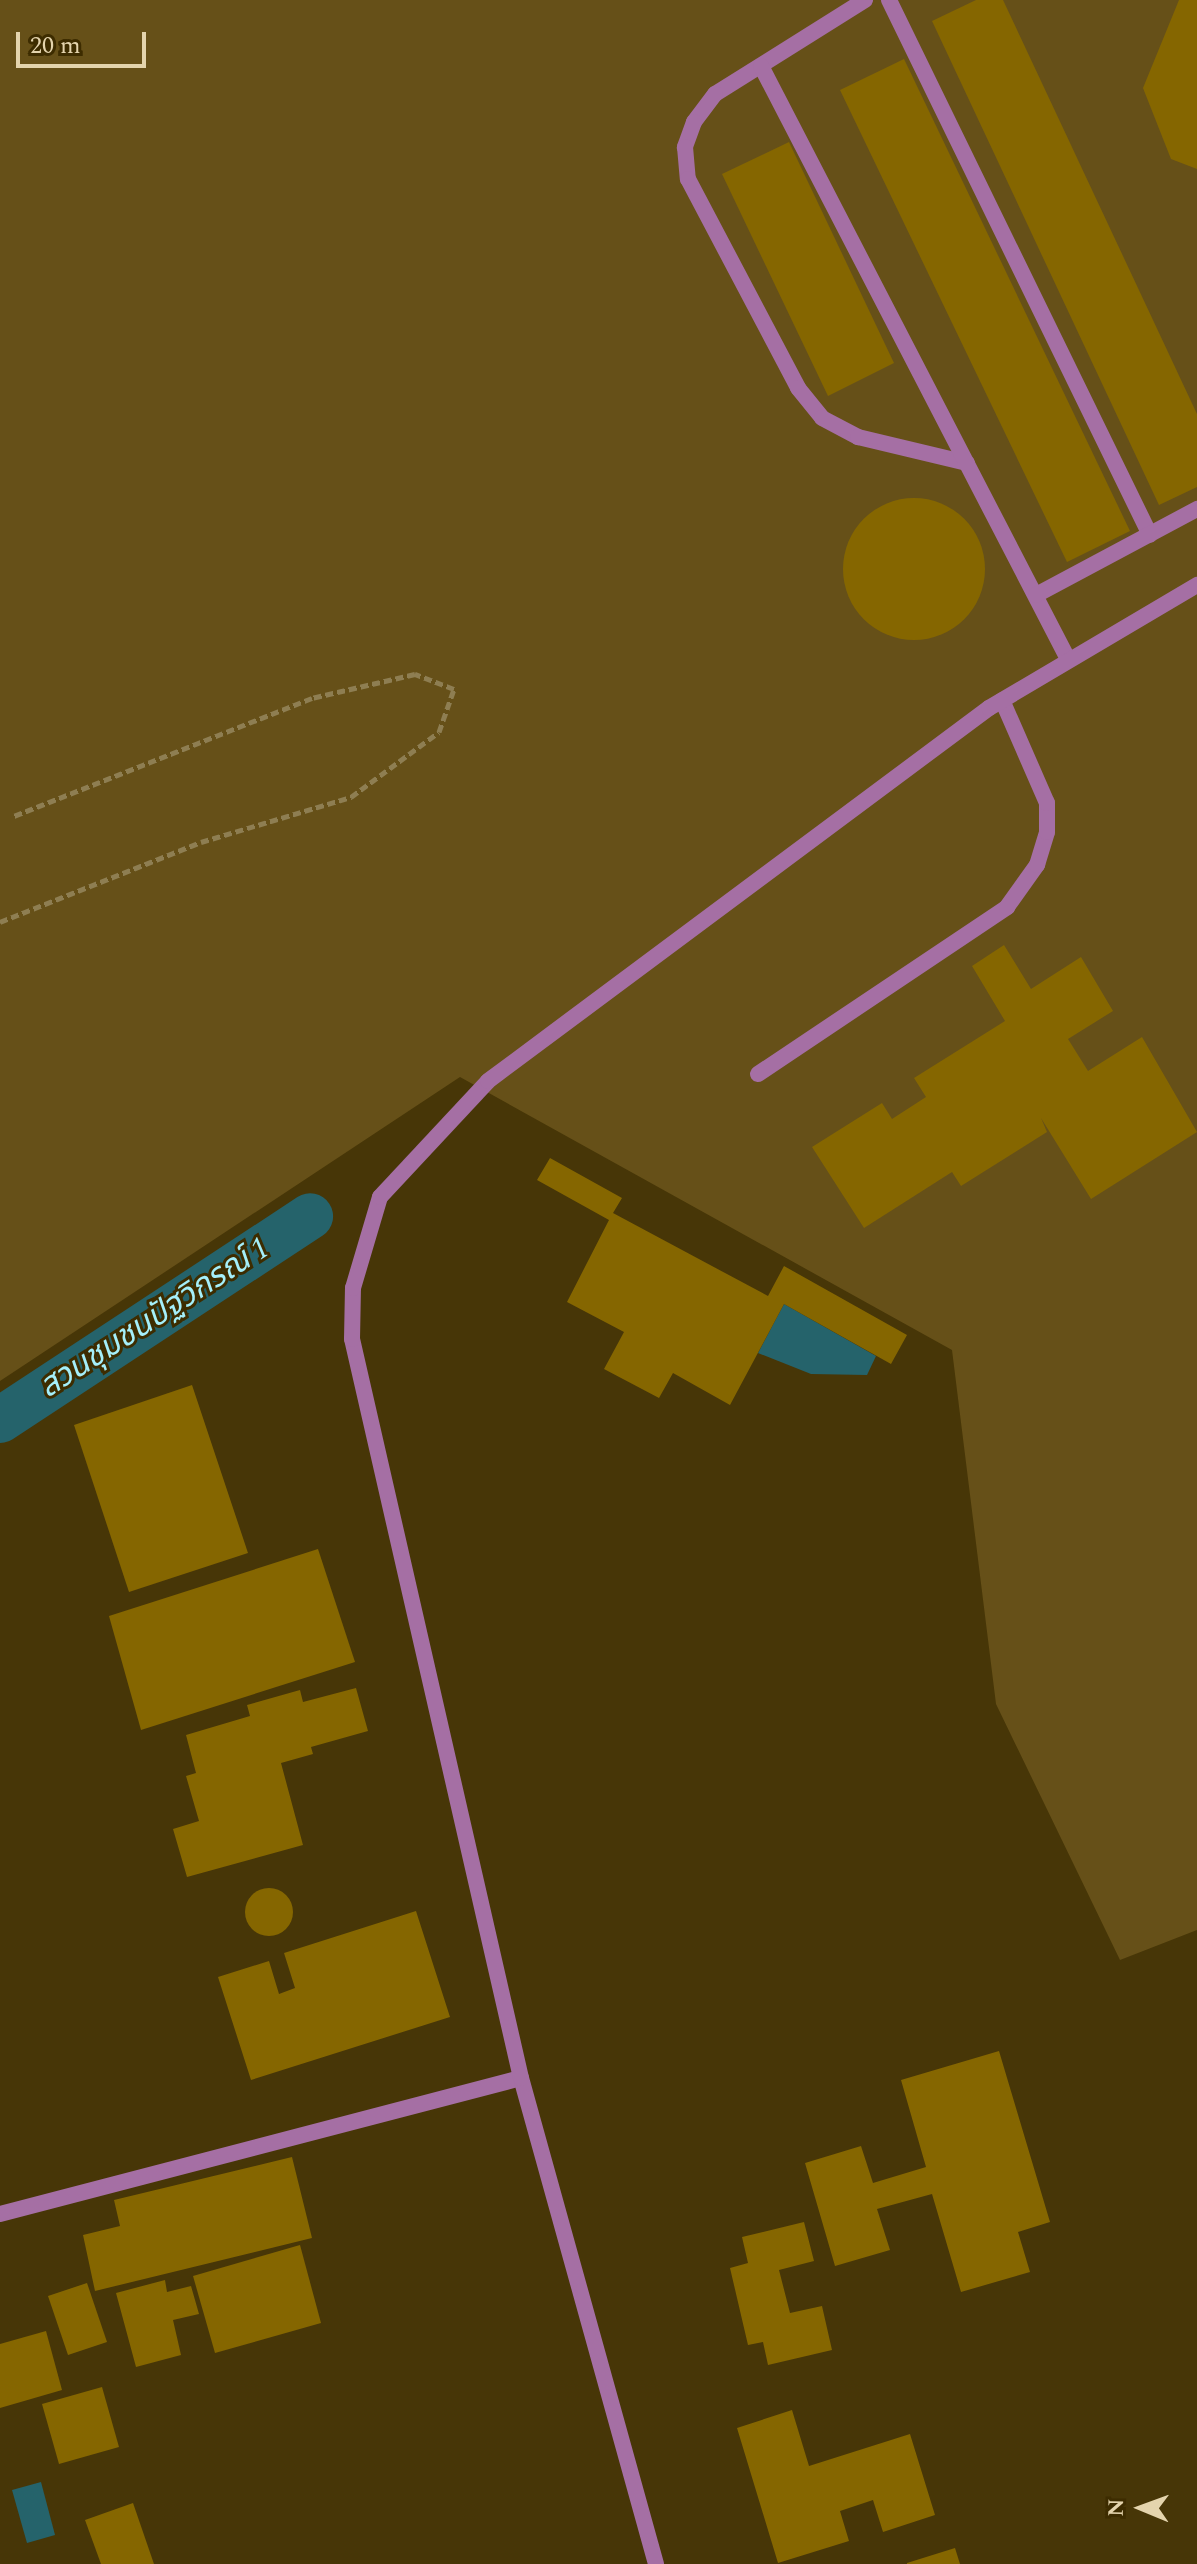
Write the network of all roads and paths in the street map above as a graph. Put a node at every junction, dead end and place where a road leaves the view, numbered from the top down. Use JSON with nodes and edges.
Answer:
{"nodes":[{"id":1,"x":865,"y":0,"type":"edge"},
{"id":2,"x":889,"y":0,"type":"edge"},
{"id":3,"x":761,"y":66,"type":"junction"},
{"id":4,"x":967,"y":463,"type":"junction"},
{"id":5,"x":1197,"y":509,"type":"edge"},
{"id":6,"x":1150,"y":535,"type":"junction"},
{"id":7,"x":1197,"y":585,"type":"edge"},
{"id":8,"x":1036,"y":595,"type":"junction"},
{"id":9,"x":1068,"y":659,"type":"junction"},
{"id":10,"x":1002,"y":700,"type":"junction"},
{"id":11,"x":12,"y":817,"type":"dead end"},
{"id":12,"x":0,"y":922,"type":"edge"},
{"id":13,"x":758,"y":1074,"type":"dead end"},
{"id":14,"x":521,"y":2078,"type":"junction"},
{"id":15,"x":0,"y":2214,"type":"edge"},
{"id":16,"x":656,"y":2564,"type":"edge"}],
"edges":[{"from":1,"to":3,"type":"street"},
{"from":2,"to":6,"type":"street"},
{"from":3,"to":4,"type":"street"},
{"from":3,"to":4,"type":"street"},
{"from":4,"to":8,"type":"street"},
{"from":5,"to":6,"type":"street"},
{"from":6,"to":8,"type":"street"},
{"from":7,"to":9,"type":"street"},
{"from":8,"to":9,"type":"street"},
{"from":9,"to":10,"type":"street"},
{"from":10,"to":13,"type":"street"},
{"from":10,"to":14,"type":"street"},
{"from":11,"to":12,"type":"path"},
{"from":14,"to":15,"type":"street"},
{"from":14,"to":16,"type":"street"}]}
